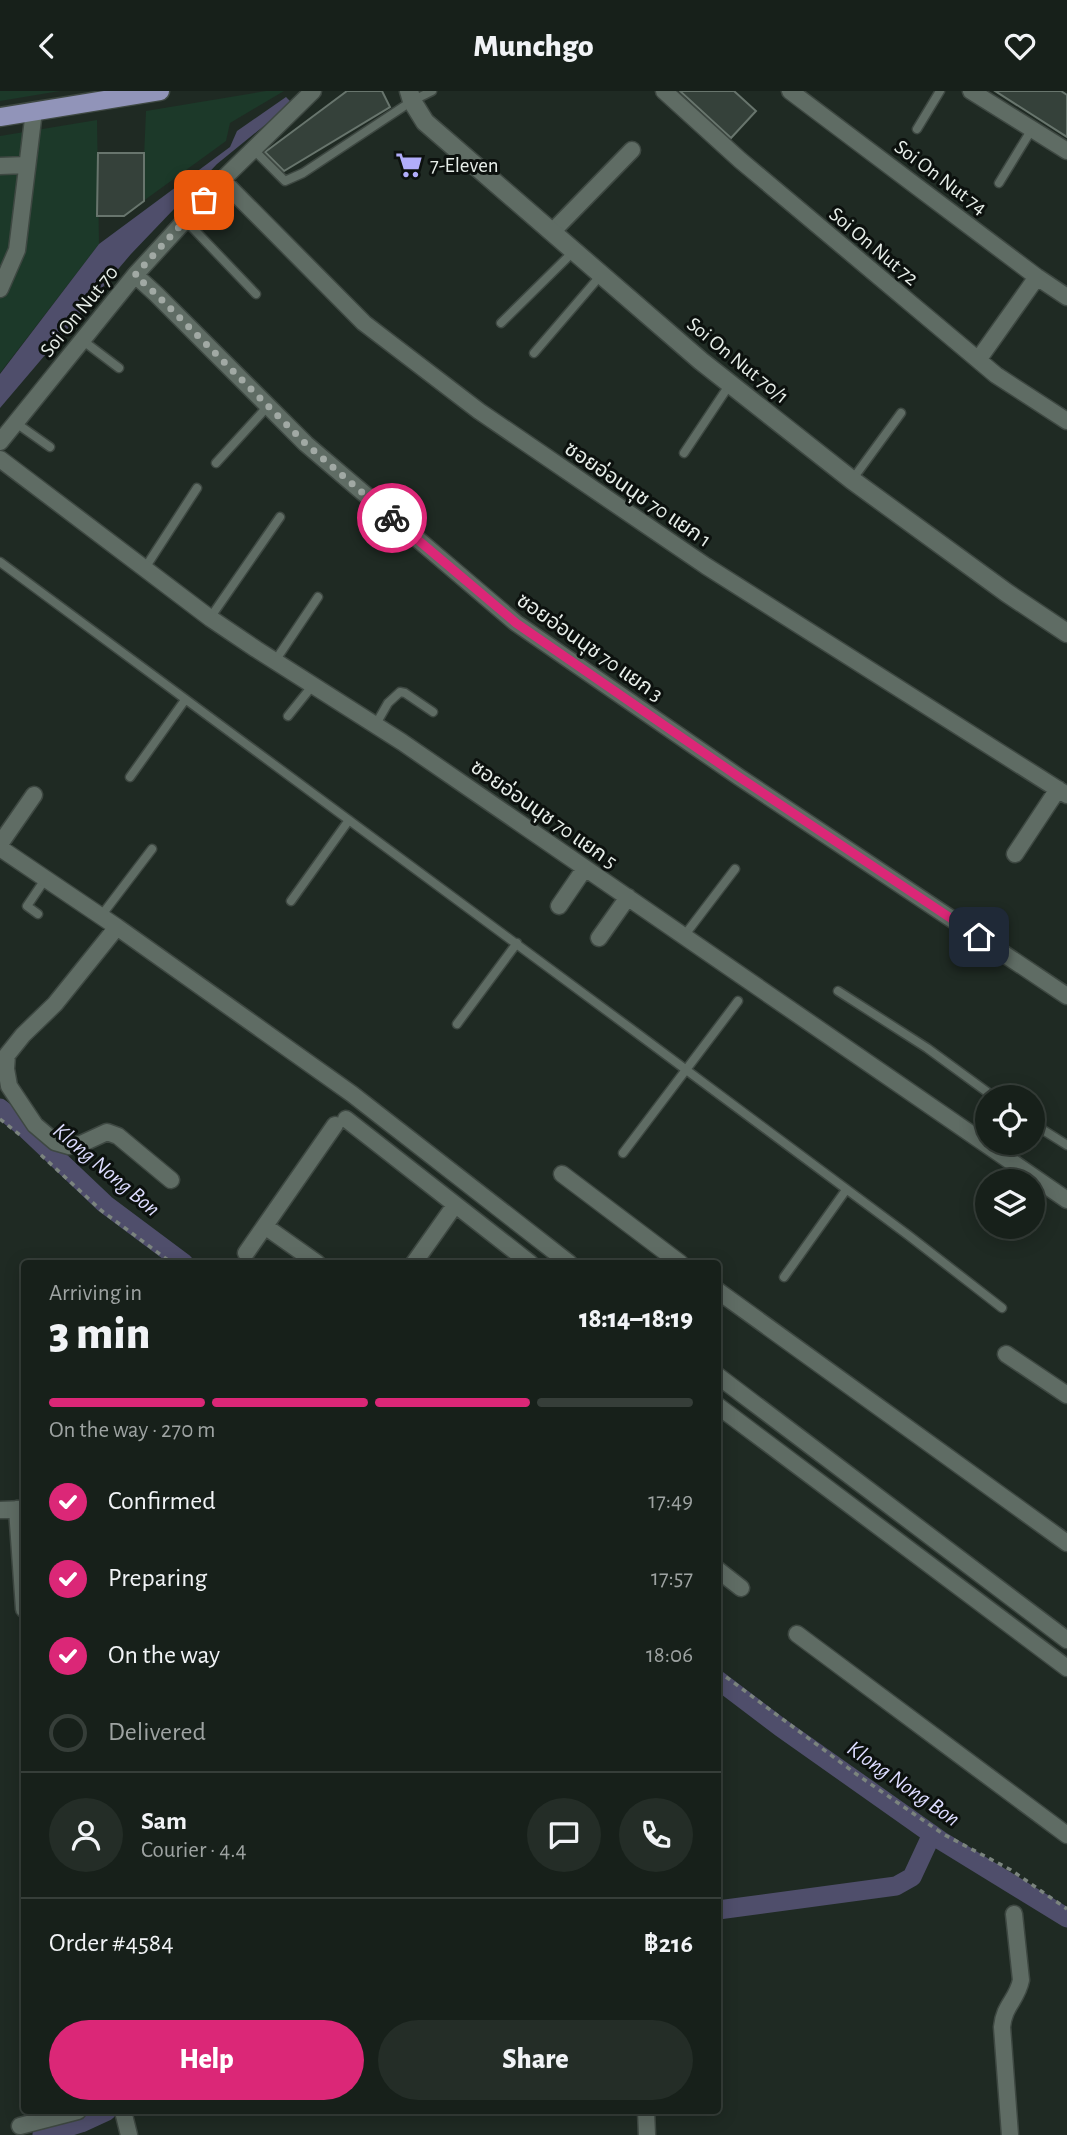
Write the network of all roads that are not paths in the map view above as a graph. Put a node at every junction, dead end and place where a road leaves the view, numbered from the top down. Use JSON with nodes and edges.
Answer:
{"nodes":[{"id":1,"x":160,"y":91,"type":"edge"},
{"id":2,"x":313,"y":91,"type":"edge"},
{"id":3,"x":432,"y":91,"type":"edge"},
{"id":4,"x":664,"y":91,"type":"edge"},
{"id":5,"x":790,"y":91,"type":"edge"},
{"id":6,"x":940,"y":91,"type":"edge"},
{"id":7,"x":971,"y":91,"type":"edge"},
{"id":8,"x":411,"y":96,"type":"edge"},
{"id":9,"x":34,"y":111,"type":"junction"},
{"id":10,"x":0,"y":117,"type":"edge"},
{"id":11,"x":917,"y":129,"type":"dead end"},
{"id":12,"x":1032,"y":129,"type":"junction"},
{"id":13,"x":254,"y":150,"type":"junction"},
{"id":14,"x":632,"y":150,"type":"dead end"},
{"id":15,"x":1067,"y":151,"type":"edge"},
{"id":16,"x":27,"y":165,"type":"junction"},
{"id":17,"x":0,"y":166,"type":"edge"},
{"id":18,"x":222,"y":180,"type":"junction"},
{"id":19,"x":999,"y":183,"type":"dead end"},
{"id":20,"x":185,"y":220,"type":"junction"},
{"id":21,"x":552,"y":232,"type":"junction"},
{"id":22,"x":574,"y":251,"type":"junction"},
{"id":23,"x":135,"y":275,"type":"junction"},
{"id":24,"x":601,"y":275,"type":"junction"},
{"id":25,"x":1037,"y":277,"type":"junction"},
{"id":26,"x":0,"y":289,"type":"edge"},
{"id":27,"x":256,"y":294,"type":"dead end"},
{"id":28,"x":1067,"y":297,"type":"edge"},
{"id":29,"x":502,"y":323,"type":"dead end"},
{"id":30,"x":82,"y":340,"type":"junction"},
{"id":31,"x":534,"y":353,"type":"dead end"},
{"id":32,"x":978,"y":360,"type":"junction"},
{"id":33,"x":120,"y":368,"type":"dead end"},
{"id":34,"x":730,"y":384,"type":"junction"},
{"id":35,"x":268,"y":406,"type":"junction"},
{"id":36,"x":901,"y":413,"type":"dead end"},
{"id":37,"x":1067,"y":421,"type":"edge"},
{"id":38,"x":16,"y":423,"type":"junction"},
{"id":39,"x":0,"y":442,"type":"edge"},
{"id":40,"x":50,"y":447,"type":"dead end"},
{"id":41,"x":684,"y":453,"type":"dead end"},
{"id":42,"x":0,"y":459,"type":"edge"},
{"id":43,"x":216,"y":463,"type":"dead end"},
{"id":44,"x":852,"y":480,"type":"junction"},
{"id":45,"x":197,"y":488,"type":"dead end"},
{"id":46,"x":280,"y":517,"type":"dead end"},
{"id":47,"x":0,"y":562,"type":"edge"},
{"id":48,"x":145,"y":568,"type":"junction"},
{"id":49,"x":318,"y":597,"type":"dead end"},
{"id":50,"x":210,"y":618,"type":"junction"},
{"id":51,"x":1067,"y":633,"type":"edge"},
{"id":52,"x":275,"y":661,"type":"junction"},
{"id":53,"x":313,"y":685,"type":"junction"},
{"id":54,"x":185,"y":700,"type":"junction"},
{"id":55,"x":433,"y":712,"type":"dead end"},
{"id":56,"x":288,"y":716,"type":"dead end"},
{"id":57,"x":376,"y":725,"type":"junction"},
{"id":58,"x":130,"y":777,"type":"dead end"},
{"id":59,"x":1062,"y":792,"type":"edge"},
{"id":60,"x":34,"y":795,"type":"dead end"},
{"id":61,"x":349,"y":820,"type":"junction"},
{"id":62,"x":0,"y":846,"type":"edge"},
{"id":63,"x":152,"y":849,"type":"dead end"},
{"id":64,"x":1015,"y":854,"type":"dead end"},
{"id":65,"x":586,"y":868,"type":"junction"},
{"id":66,"x":735,"y":869,"type":"dead end"},
{"id":67,"x":46,"y":878,"type":"junction"},
{"id":68,"x":628,"y":897,"type":"junction"},
{"id":69,"x":291,"y":901,"type":"dead end"},
{"id":70,"x":559,"y":906,"type":"dead end"},
{"id":71,"x":38,"y":914,"type":"dead end"},
{"id":72,"x":101,"y":916,"type":"junction"},
{"id":73,"x":117,"y":927,"type":"junction"},
{"id":74,"x":684,"y":936,"type":"junction"},
{"id":75,"x":598,"y":938,"type":"dead end"},
{"id":76,"x":517,"y":943,"type":"junction"},
{"id":77,"x":838,"y":991,"type":"dead end"},
{"id":78,"x":1067,"y":996,"type":"edge"},
{"id":79,"x":738,"y":1000,"type":"dead end"},
{"id":80,"x":457,"y":1024,"type":"dead end"},
{"id":81,"x":685,"y":1069,"type":"junction"},
{"id":82,"x":978,"y":1085,"type":"edge"},
{"id":83,"x":1045,"y":1131,"type":"edge"},
{"id":84,"x":1067,"y":1145,"type":"edge"},
{"id":85,"x":623,"y":1153,"type":"dead end"},
{"id":86,"x":562,"y":1174,"type":"dead end"},
{"id":87,"x":171,"y":1180,"type":"dead end"},
{"id":88,"x":846,"y":1189,"type":"junction"},
{"id":89,"x":1067,"y":1200,"type":"edge"},
{"id":90,"x":456,"y":1205,"type":"junction"},
{"id":91,"x":266,"y":1227,"type":"junction"},
{"id":92,"x":246,"y":1253,"type":"dead end"},
{"id":93,"x":313,"y":1260,"type":"edge"},
{"id":94,"x":416,"y":1260,"type":"edge"},
{"id":95,"x":526,"y":1260,"type":"edge"},
{"id":96,"x":565,"y":1260,"type":"edge"},
{"id":97,"x":676,"y":1260,"type":"edge"},
{"id":98,"x":784,"y":1277,"type":"dead end"},
{"id":99,"x":721,"y":1293,"type":"edge"},
{"id":100,"x":1002,"y":1308,"type":"dead end"},
{"id":101,"x":1006,"y":1354,"type":"dead end"},
{"id":102,"x":721,"y":1378,"type":"edge"},
{"id":103,"x":1067,"y":1395,"type":"edge"},
{"id":104,"x":721,"y":1408,"type":"edge"},
{"id":105,"x":21,"y":1509,"type":"edge"},
{"id":106,"x":0,"y":1510,"type":"edge"},
{"id":107,"x":1067,"y":1542,"type":"edge"},
{"id":108,"x":721,"y":1572,"type":"edge"},
{"id":109,"x":741,"y":1588,"type":"dead end"},
{"id":110,"x":797,"y":1634,"type":"dead end"},
{"id":111,"x":1067,"y":1640,"type":"edge"},
{"id":112,"x":1067,"y":1668,"type":"edge"},
{"id":113,"x":1067,"y":1835,"type":"edge"},
{"id":114,"x":1014,"y":1915,"type":"dead end"},
{"id":115,"x":66,"y":2114,"type":"edge"},
{"id":116,"x":124,"y":2114,"type":"edge"},
{"id":117,"x":646,"y":2114,"type":"edge"},
{"id":118,"x":20,"y":2126,"type":"dead end"},
{"id":119,"x":129,"y":2135,"type":"edge"},
{"id":120,"x":647,"y":2135,"type":"edge"},
{"id":121,"x":1010,"y":2135,"type":"edge"}],
"edges":[{"from":1,"to":9,"type":"main road"},
{"from":2,"to":13,"type":"street","name":"Soi On Nut 70"},
{"from":3,"to":8,"type":"lane"},
{"from":4,"to":32,"type":"street","name":"Soi On Nut 72"},
{"from":5,"to":25,"type":"street","name":"Soi On Nut 74"},
{"from":6,"to":11,"type":"lane"},
{"from":7,"to":12,"type":"street"},
{"from":8,"to":13,"type":"lane"},
{"from":8,"to":21,"type":"street","name":"Soi On Nut 70/1"},
{"from":9,"to":10,"type":"main road"},
{"from":9,"to":16,"type":"street"},
{"from":12,"to":15,"type":"street"},
{"from":12,"to":19,"type":"lane"},
{"from":13,"to":18,"type":"street","name":"Soi On Nut 70"},
{"from":14,"to":21,"type":"street"},
{"from":16,"to":17,"type":"street"},
{"from":16,"to":26,"type":"street"},
{"from":18,"to":20,"type":"street","name":"Soi On Nut 70"},
{"from":18,"to":59,"type":"street","name":"ซอยอ่อนนุช 70 แยก 1"},
{"from":20,"to":23,"type":"street","name":"Soi On Nut 70"},
{"from":20,"to":27,"type":"lane"},
{"from":21,"to":22,"type":"street","name":"Soi On Nut 70/1"},
{"from":22,"to":24,"type":"street","name":"Soi On Nut 70/1"},
{"from":22,"to":29,"type":"lane"},
{"from":23,"to":30,"type":"street","name":"Soi On Nut 70"},
{"from":23,"to":35,"type":"street","name":"ซอยอ่อนนุช 70 แยก 3"},
{"from":24,"to":31,"type":"lane"},
{"from":24,"to":34,"type":"street","name":"Soi On Nut 70/1"},
{"from":25,"to":28,"type":"street","name":"Soi On Nut 74"},
{"from":25,"to":32,"type":"street"},
{"from":30,"to":33,"type":"lane"},
{"from":30,"to":38,"type":"street","name":"Soi On Nut 70"},
{"from":32,"to":37,"type":"street","name":"Soi On Nut 72"},
{"from":34,"to":41,"type":"lane"},
{"from":34,"to":44,"type":"street","name":"Soi On Nut 70/1"},
{"from":35,"to":43,"type":"lane"},
{"from":35,"to":78,"type":"street","name":"ซอยอ่อนนุช 70 แยก 3"},
{"from":36,"to":44,"type":"lane"},
{"from":38,"to":39,"type":"street","name":"Soi On Nut 70"},
{"from":38,"to":40,"type":"lane"},
{"from":42,"to":48,"type":"street","name":"ซอยอ่อนนุช 70 แยก 5"},
{"from":44,"to":51,"type":"street","name":"Soi On Nut 70/1"},
{"from":45,"to":48,"type":"lane"},
{"from":46,"to":50,"type":"lane"},
{"from":47,"to":54,"type":"lane"},
{"from":48,"to":50,"type":"street","name":"ซอยอ่อนนุช 70 แยก 5"},
{"from":49,"to":52,"type":"lane"},
{"from":50,"to":52,"type":"street","name":"ซอยอ่อนนุช 70 แยก 5"},
{"from":52,"to":53,"type":"street","name":"ซอยอ่อนนุช 70 แยก 5"},
{"from":53,"to":56,"type":"lane"},
{"from":53,"to":57,"type":"street","name":"ซอยอ่อนนุช 70 แยก 5"},
{"from":54,"to":58,"type":"lane"},
{"from":54,"to":61,"type":"lane"},
{"from":55,"to":57,"type":"lane"},
{"from":57,"to":65,"type":"street","name":"ซอยอ่อนนุช 70 แยก 5"},
{"from":59,"to":64,"type":"street"},
{"from":60,"to":62,"type":"street"},
{"from":61,"to":69,"type":"lane"},
{"from":61,"to":76,"type":"lane"},
{"from":62,"to":67,"type":"street"},
{"from":63,"to":72,"type":"lane"},
{"from":65,"to":68,"type":"street","name":"ซอยอ่อนนุช 70 แยก 5"},
{"from":65,"to":70,"type":"street"},
{"from":66,"to":74,"type":"lane"},
{"from":67,"to":71,"type":"lane"},
{"from":67,"to":72,"type":"street"},
{"from":68,"to":74,"type":"street","name":"ซอยอ่อนนุช 70 แยก 5"},
{"from":68,"to":75,"type":"street"},
{"from":72,"to":73,"type":"street"},
{"from":73,"to":87,"type":"street"},
{"from":73,"to":96,"type":"street"},
{"from":74,"to":89,"type":"street","name":"ซอยอ่อนนุช 70 แยก 5"},
{"from":76,"to":80,"type":"lane"},
{"from":76,"to":81,"type":"lane"},
{"from":77,"to":82,"type":"lane"},
{"from":79,"to":81,"type":"lane"},
{"from":81,"to":85,"type":"lane"},
{"from":81,"to":88,"type":"lane"},
{"from":83,"to":84,"type":"lane"},
{"from":86,"to":97,"type":"street"},
{"from":88,"to":98,"type":"lane"},
{"from":88,"to":100,"type":"lane"},
{"from":90,"to":91,"type":"street"},
{"from":90,"to":94,"type":"street"},
{"from":90,"to":95,"type":"street"},
{"from":91,"to":92,"type":"street"},
{"from":91,"to":93,"type":"street"},
{"from":99,"to":107,"type":"street"},
{"from":101,"to":103,"type":"street"},
{"from":102,"to":111,"type":"street"},
{"from":104,"to":112,"type":"street"},
{"from":105,"to":106,"type":"street"},
{"from":108,"to":109,"type":"street"},
{"from":110,"to":113,"type":"street"},
{"from":114,"to":121,"type":"street"},
{"from":115,"to":118,"type":"street"},
{"from":116,"to":119,"type":"street"},
{"from":117,"to":120,"type":"street"}]}
